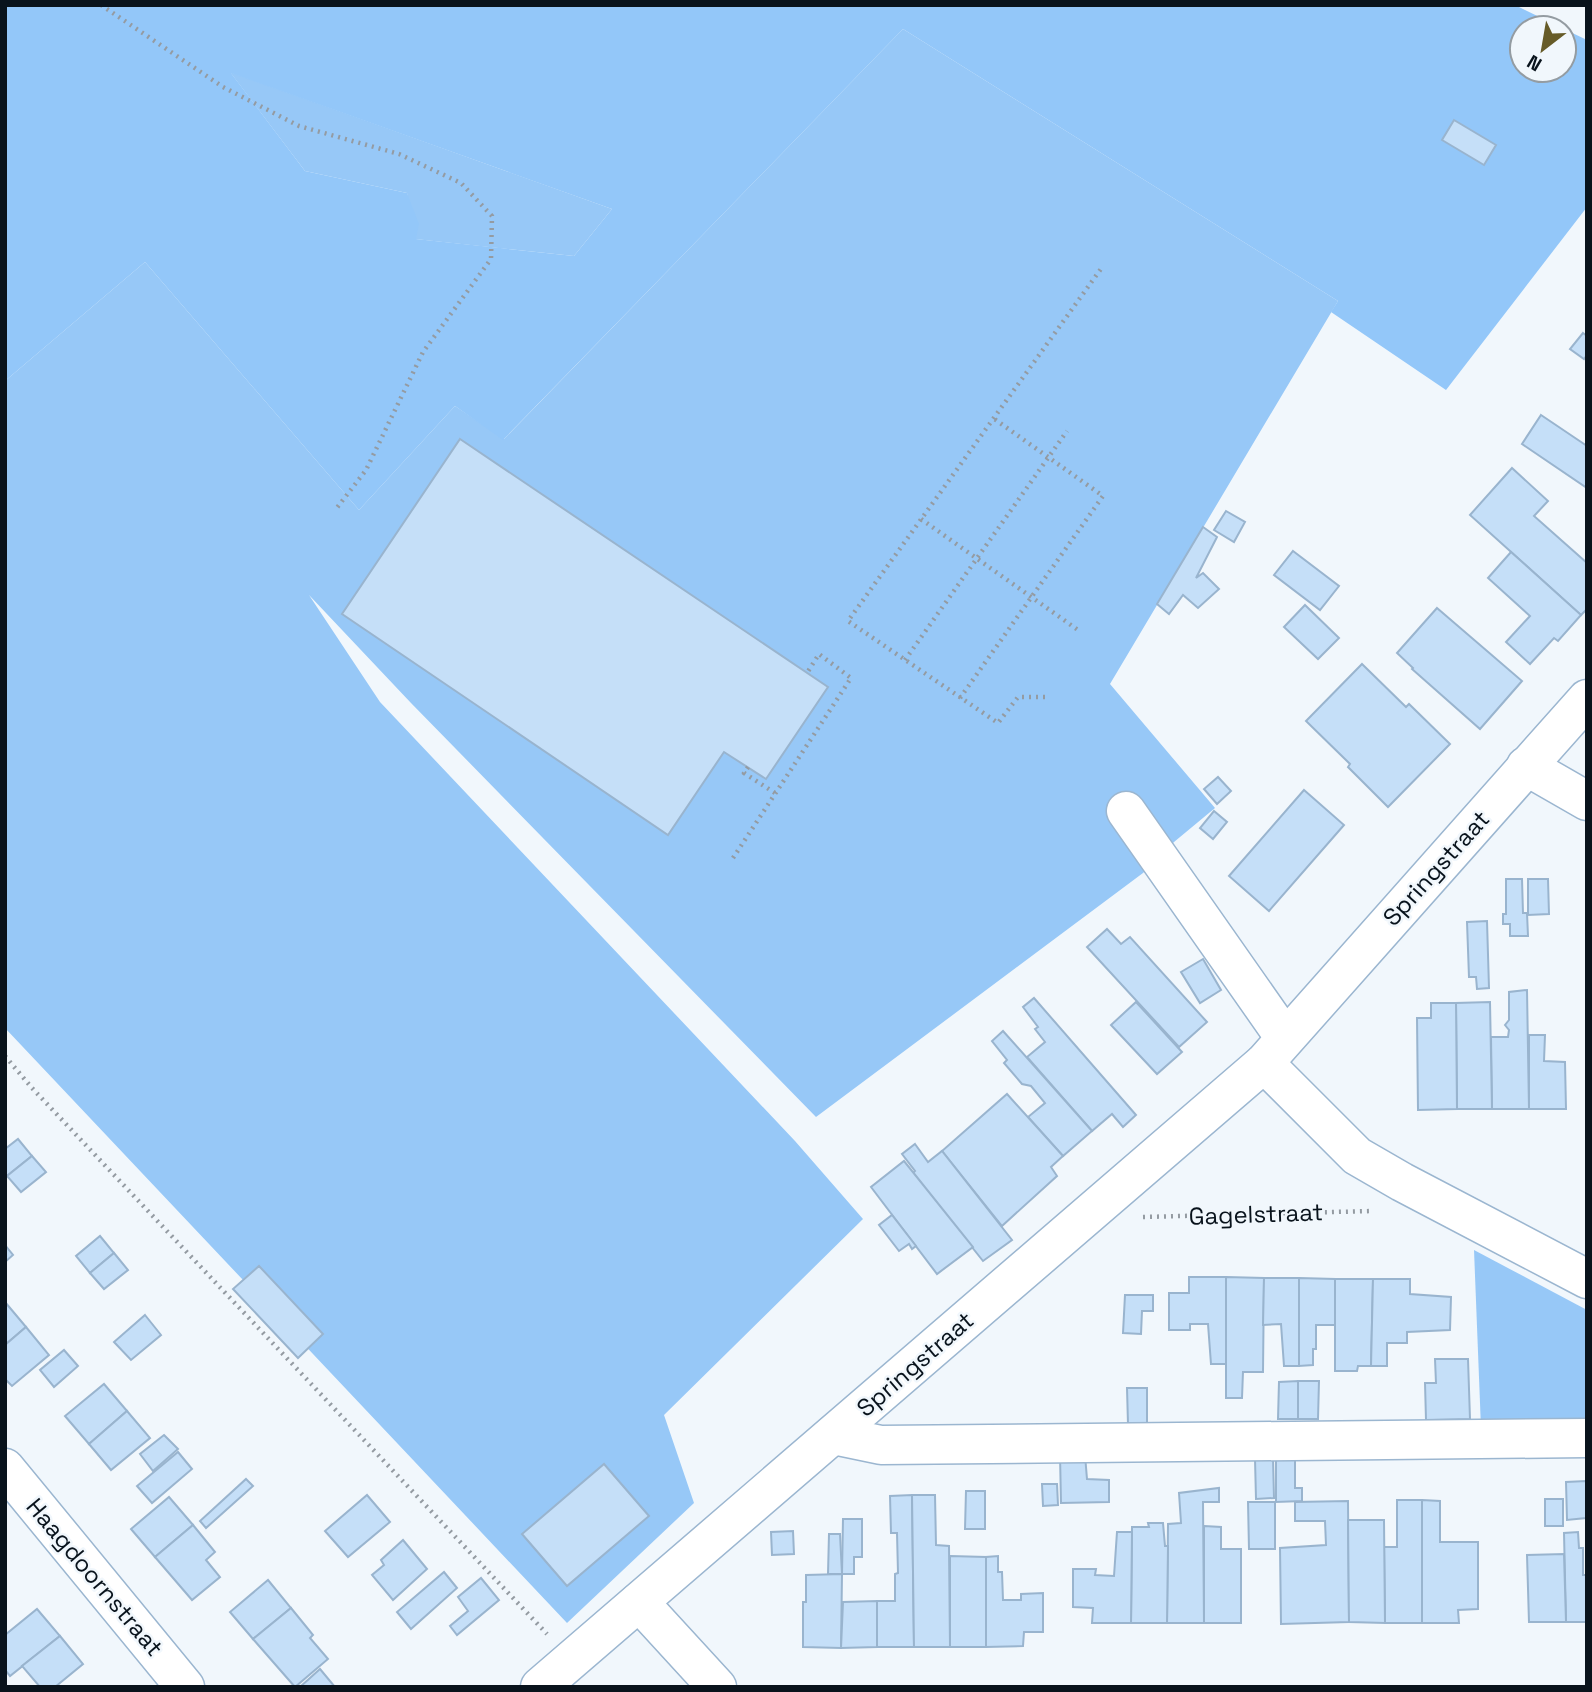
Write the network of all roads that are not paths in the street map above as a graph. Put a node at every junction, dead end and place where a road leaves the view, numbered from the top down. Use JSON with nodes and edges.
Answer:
{"nodes":[{"id":1,"x":1587,"y":699,"type":"edge"},
{"id":2,"x":1527,"y":766,"type":"junction"},
{"id":3,"x":1587,"y":801,"type":"edge"},
{"id":4,"x":1126,"y":811,"type":"dead end"},
{"id":5,"x":1274,"y":1050,"type":"junction"},
{"id":6,"x":1587,"y":1279,"type":"edge"},
{"id":7,"x":833,"y":1435,"type":"junction"},
{"id":8,"x":1587,"y":1438,"type":"edge"},
{"id":9,"x":5,"y":1468,"type":"edge"},
{"id":10,"x":639,"y":1602,"type":"junction"},
{"id":11,"x":186,"y":1687,"type":"edge"},
{"id":12,"x":540,"y":1687,"type":"edge"},
{"id":13,"x":717,"y":1687,"type":"edge"}],
"edges":[{"from":1,"to":2,"type":"street","name":"Springstraat"},
{"from":2,"to":3,"type":"street"},
{"from":2,"to":5,"type":"street","name":"Springstraat"},
{"from":4,"to":5,"type":"street"},
{"from":5,"to":6,"type":"street"},
{"from":5,"to":7,"type":"street","name":"Springstraat"},
{"from":7,"to":8,"type":"street"},
{"from":7,"to":10,"type":"street","name":"Springstraat"},
{"from":9,"to":11,"type":"street","name":"Haagdoornstraat"},
{"from":10,"to":12,"type":"street","name":"Springstraat"},
{"from":10,"to":13,"type":"street"}]}
